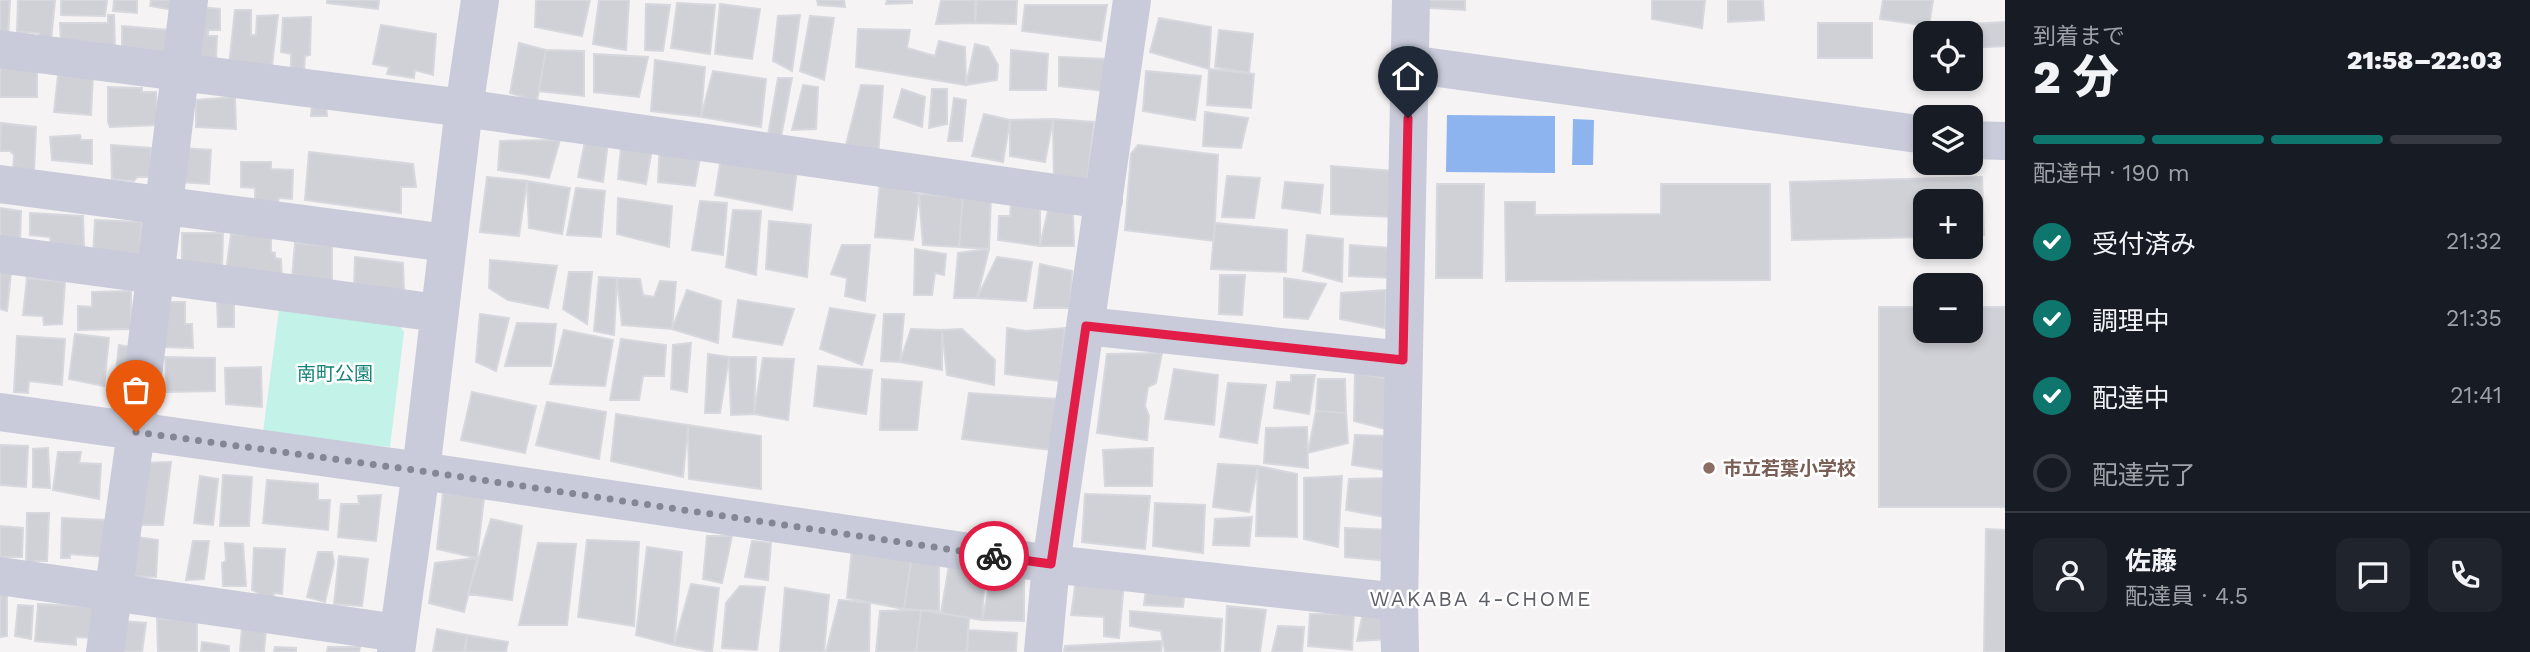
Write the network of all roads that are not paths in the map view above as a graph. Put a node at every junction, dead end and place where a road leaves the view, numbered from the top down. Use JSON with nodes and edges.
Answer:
{"nodes":[{"id":1,"x":189,"y":0,"type":"edge"},
{"id":2,"x":480,"y":0,"type":"edge"},
{"id":3,"x":1132,"y":0,"type":"edge"},
{"id":4,"x":1410,"y":0,"type":"edge"},
{"id":5,"x":0,"y":49,"type":"edge"},
{"id":6,"x":1409,"y":64,"type":"junction"},
{"id":7,"x":180,"y":72,"type":"junction"},
{"id":8,"x":464,"y":108,"type":"junction"},
{"id":9,"x":1913,"y":133,"type":"edge"},
{"id":10,"x":1983,"y":140,"type":"edge"},
{"id":11,"x":2005,"y":141,"type":"edge"},
{"id":12,"x":0,"y":184,"type":"edge"},
{"id":13,"x":1104,"y":200,"type":"junction"},
{"id":14,"x":163,"y":205,"type":"junction"},
{"id":15,"x":447,"y":243,"type":"junction"},
{"id":16,"x":0,"y":254,"type":"edge"},
{"id":17,"x":155,"y":275,"type":"junction"},
{"id":18,"x":439,"y":313,"type":"junction"},
{"id":19,"x":1086,"y":326,"type":"junction"},
{"id":20,"x":1403,"y":360,"type":"junction"},
{"id":21,"x":0,"y":412,"type":"edge"},
{"id":22,"x":136,"y":432,"type":"junction"},
{"id":23,"x":421,"y":471,"type":"junction"},
{"id":24,"x":1051,"y":564,"type":"junction"},
{"id":25,"x":0,"y":576,"type":"edge"},
{"id":26,"x":114,"y":592,"type":"junction"},
{"id":27,"x":1399,"y":602,"type":"junction"},
{"id":28,"x":397,"y":643,"type":"edge"},
{"id":29,"x":104,"y":652,"type":"edge"},
{"id":30,"x":1043,"y":652,"type":"edge"},
{"id":31,"x":1400,"y":652,"type":"edge"}],
"edges":[{"from":1,"to":7,"type":"street"},
{"from":2,"to":8,"type":"street"},
{"from":3,"to":13,"type":"street"},
{"from":4,"to":6,"type":"street"},
{"from":5,"to":7,"type":"street"},
{"from":6,"to":9,"type":"street"},
{"from":6,"to":20,"type":"street"},
{"from":7,"to":8,"type":"street"},
{"from":7,"to":14,"type":"street"},
{"from":8,"to":13,"type":"street"},
{"from":8,"to":15,"type":"street"},
{"from":10,"to":11,"type":"street"},
{"from":12,"to":14,"type":"street"},
{"from":13,"to":19,"type":"street"},
{"from":14,"to":15,"type":"street"},
{"from":14,"to":17,"type":"street"},
{"from":15,"to":18,"type":"street"},
{"from":16,"to":17,"type":"street"},
{"from":17,"to":18,"type":"street"},
{"from":17,"to":22,"type":"street"},
{"from":18,"to":23,"type":"street"},
{"from":19,"to":20,"type":"street"},
{"from":19,"to":24,"type":"street"},
{"from":20,"to":27,"type":"street"},
{"from":21,"to":22,"type":"street"},
{"from":22,"to":23,"type":"street"},
{"from":22,"to":26,"type":"street"},
{"from":23,"to":24,"type":"street"},
{"from":23,"to":28,"type":"street"},
{"from":24,"to":27,"type":"street"},
{"from":24,"to":30,"type":"street"},
{"from":25,"to":26,"type":"street"},
{"from":26,"to":28,"type":"street"},
{"from":26,"to":29,"type":"street"},
{"from":27,"to":31,"type":"street"}]}
